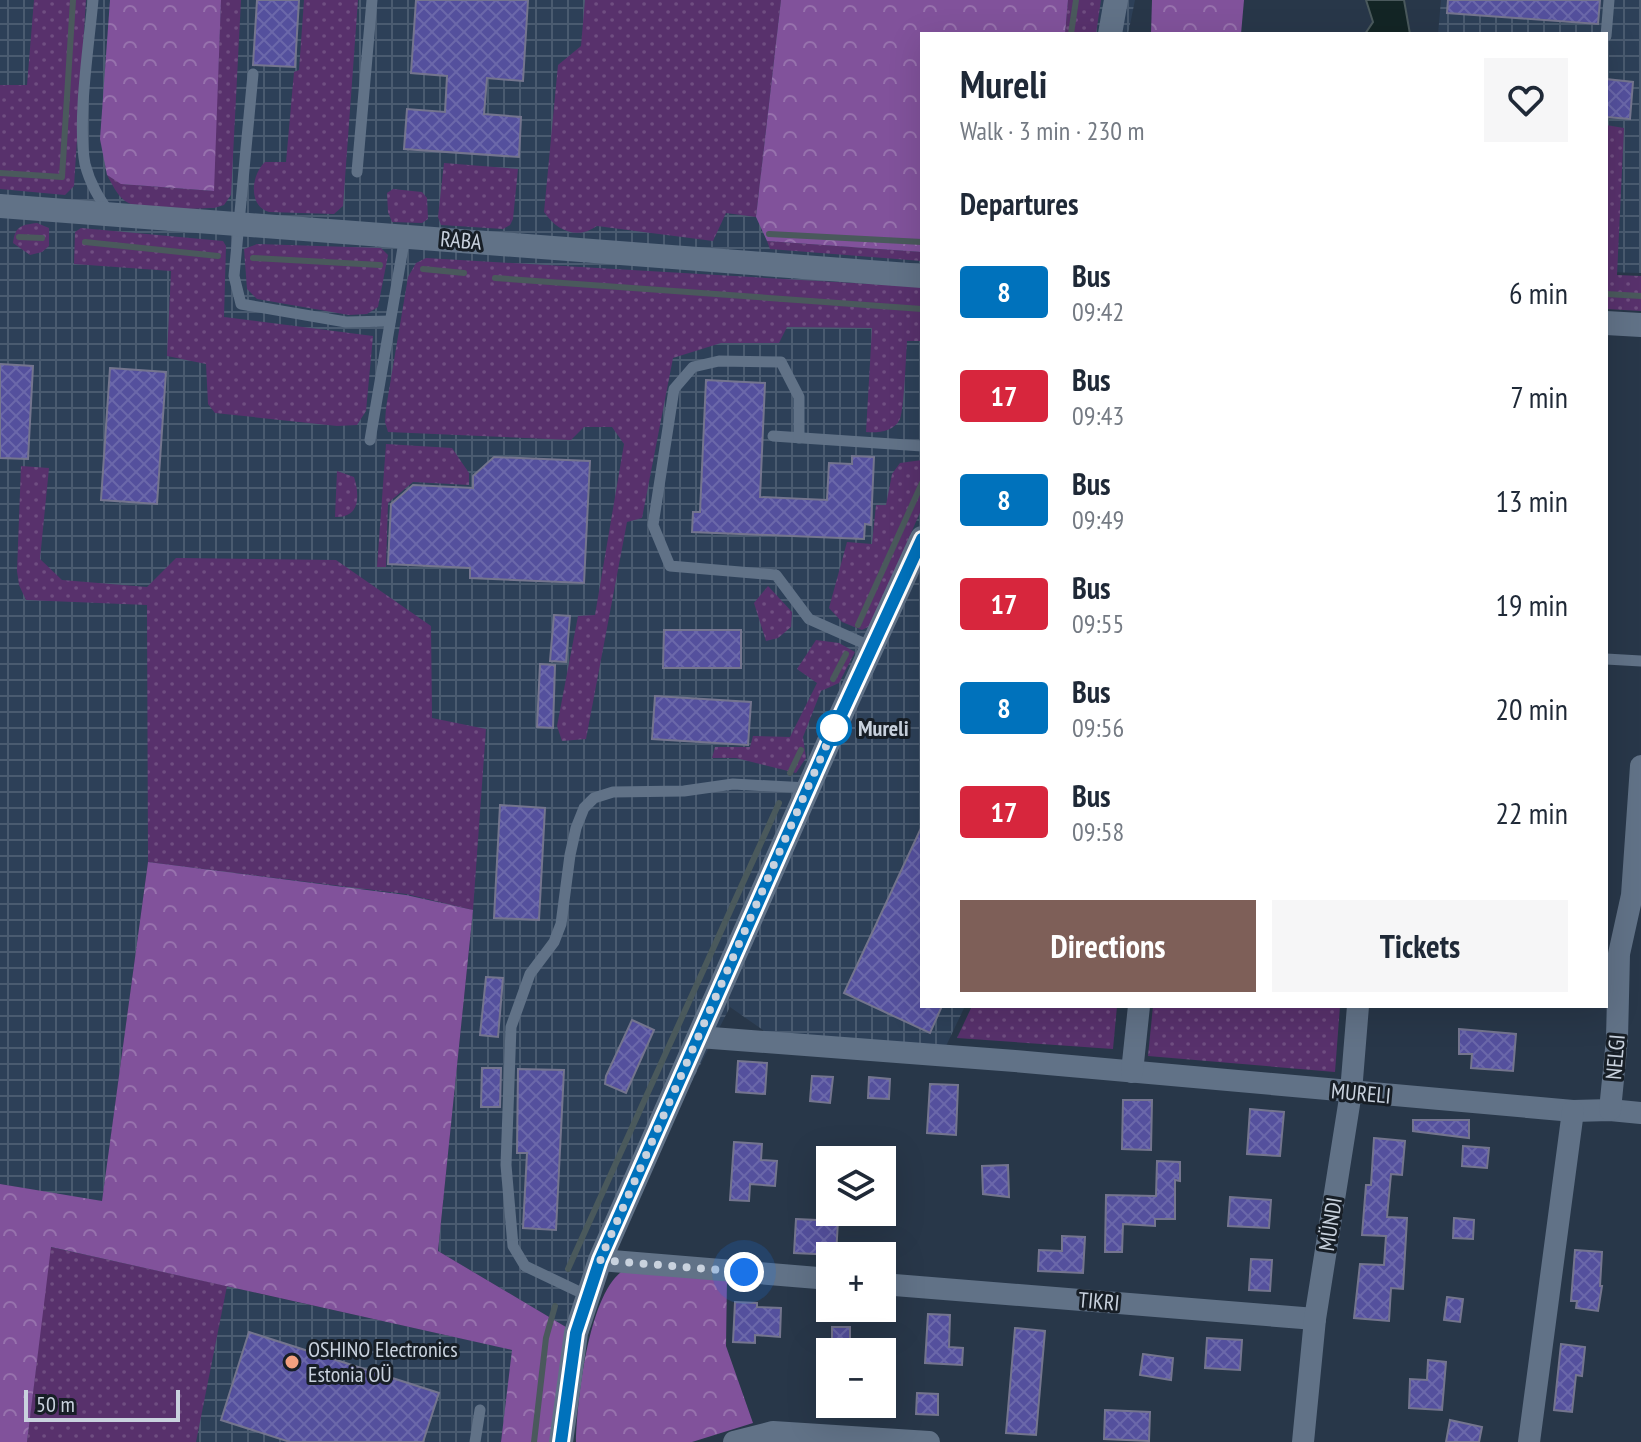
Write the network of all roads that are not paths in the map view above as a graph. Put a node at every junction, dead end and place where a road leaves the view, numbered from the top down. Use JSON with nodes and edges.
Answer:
{"nodes":[{"id":1,"x":93,"y":0,"type":"edge"},
{"id":2,"x":372,"y":0,"type":"edge"},
{"id":3,"x":1116,"y":0,"type":"edge"},
{"id":4,"x":1609,"y":0,"type":"edge"},
{"id":5,"x":1110,"y":32,"type":"edge"},
{"id":6,"x":1606,"y":32,"type":"edge"},
{"id":7,"x":253,"y":74,"type":"dead end"},
{"id":8,"x":357,"y":172,"type":"dead end"},
{"id":9,"x":0,"y":206,"type":"edge"},
{"id":10,"x":111,"y":214,"type":"junction"},
{"id":11,"x":239,"y":224,"type":"junction"},
{"id":12,"x":405,"y":236,"type":"junction"},
{"id":13,"x":920,"y":276,"type":"edge"},
{"id":14,"x":390,"y":321,"type":"junction"},
{"id":15,"x":1608,"y":323,"type":"edge"},
{"id":16,"x":1641,"y":325,"type":"edge"},
{"id":17,"x":773,"y":436,"type":"dead end"},
{"id":18,"x":799,"y":438,"type":"junction"},
{"id":19,"x":370,"y":440,"type":"dead end"},
{"id":20,"x":920,"y":446,"type":"edge"},
{"id":21,"x":920,"y":542,"type":"edge"},
{"id":22,"x":873,"y":648,"type":"junction"},
{"id":23,"x":1608,"y":659,"type":"edge"},
{"id":24,"x":1641,"y":661,"type":"edge"},
{"id":25,"x":1641,"y":766,"type":"edge"},
{"id":26,"x":808,"y":788,"type":"junction"},
{"id":27,"x":1139,"y":1008,"type":"edge"},
{"id":28,"x":1358,"y":1008,"type":"edge"},
{"id":29,"x":699,"y":1037,"type":"junction"},
{"id":30,"x":1132,"y":1072,"type":"junction"},
{"id":31,"x":1351,"y":1092,"type":"junction"},
{"id":32,"x":1610,"y":1110,"type":"junction"},
{"id":33,"x":1573,"y":1111,"type":"junction"},
{"id":34,"x":1641,"y":1113,"type":"edge"},
{"id":35,"x":600,"y":1260,"type":"junction"},
{"id":36,"x":816,"y":1278,"type":"edge"},
{"id":37,"x":896,"y":1285,"type":"edge"},
{"id":38,"x":588,"y":1296,"type":"junction"},
{"id":39,"x":1315,"y":1319,"type":"junction"},
{"id":40,"x":480,"y":1410,"type":"dead end"},
{"id":41,"x":475,"y":1442,"type":"edge"},
{"id":42,"x":561,"y":1442,"type":"edge"},
{"id":43,"x":734,"y":1442,"type":"edge"},
{"id":44,"x":929,"y":1442,"type":"edge"},
{"id":45,"x":1303,"y":1442,"type":"edge"},
{"id":46,"x":1529,"y":1442,"type":"edge"}],
"edges":[{"from":1,"to":10,"type":"lane"},
{"from":2,"to":8,"type":"lane"},
{"from":3,"to":5,"type":"street"},
{"from":4,"to":6,"type":"lane"},
{"from":7,"to":11,"type":"lane"},
{"from":9,"to":10,"type":"street","name":"RABA"},
{"from":10,"to":11,"type":"street","name":"RABA"},
{"from":11,"to":12,"type":"street","name":"RABA"},
{"from":11,"to":14,"type":"lane"},
{"from":12,"to":13,"type":"street","name":"RABA"},
{"from":12,"to":14,"type":"lane"},
{"from":14,"to":19,"type":"lane"},
{"from":15,"to":16,"type":"street"},
{"from":17,"to":18,"type":"lane"},
{"from":18,"to":20,"type":"lane"},
{"from":18,"to":22,"type":"lane"},
{"from":21,"to":22,"type":"street"},
{"from":22,"to":26,"type":"street"},
{"from":23,"to":24,"type":"lane"},
{"from":25,"to":32,"type":"street","name":"NELGI"},
{"from":26,"to":29,"type":"street"},
{"from":26,"to":38,"type":"lane"},
{"from":27,"to":30,"type":"street"},
{"from":28,"to":31,"type":"street","name":"MÜNDI"},
{"from":29,"to":30,"type":"street","name":"MURELI"},
{"from":29,"to":35,"type":"street"},
{"from":30,"to":31,"type":"street","name":"MURELI"},
{"from":31,"to":33,"type":"street","name":"MURELI"},
{"from":31,"to":39,"type":"street","name":"MÜNDI"},
{"from":32,"to":33,"type":"street","name":"MURELI"},
{"from":32,"to":34,"type":"street","name":"MURELI"},
{"from":33,"to":46,"type":"street"},
{"from":35,"to":36,"type":"street"},
{"from":35,"to":38,"type":"street"},
{"from":37,"to":39,"type":"street","name":"TIKRI"},
{"from":38,"to":42,"type":"street"},
{"from":39,"to":45,"type":"street","name":"MÜNDI"},
{"from":40,"to":41,"type":"lane"},
{"from":43,"to":44,"type":"street"}]}
